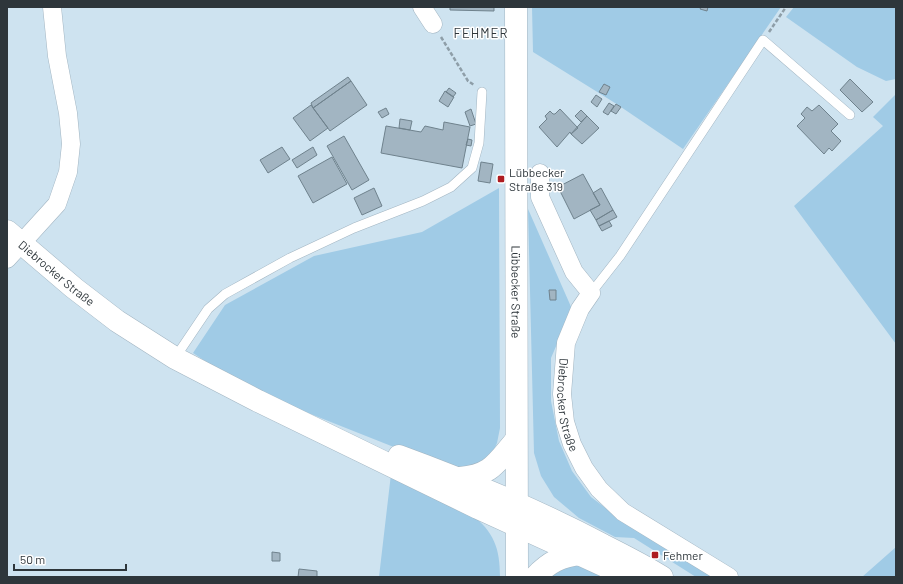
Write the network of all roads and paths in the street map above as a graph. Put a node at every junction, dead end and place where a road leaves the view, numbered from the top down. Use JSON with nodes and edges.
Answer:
{"nodes":[{"id":1,"x":422,"y":7,"type":"edge"},
{"id":2,"x":516,"y":7,"type":"edge"},
{"id":3,"x":786,"y":7,"type":"edge"},
{"id":4,"x":53,"y":14,"type":"edge"},
{"id":5,"x":433,"y":24,"type":"joint"},
{"id":6,"x":764,"y":40,"type":"junction"},
{"id":7,"x":482,"y":92,"type":"joint"},
{"id":8,"x":850,"y":115,"type":"dead end"},
{"id":9,"x":540,"y":173,"type":"dead end"},
{"id":10,"x":12,"y":245,"type":"edge"},
{"id":11,"x":591,"y":294,"type":"junction"},
{"id":12,"x":175,"y":358,"type":"junction"},
{"id":13,"x":300,"y":421,"type":"junction"},
{"id":14,"x":516,"y":440,"type":"junction"},
{"id":15,"x":460,"y":478,"type":"junction"},
{"id":16,"x":516,"y":501,"type":"junction"},
{"id":17,"x":516,"y":526,"type":"junction"},
{"id":18,"x":581,"y":554,"type":"junction"},
{"id":19,"x":517,"y":577,"type":"edge"},
{"id":20,"x":535,"y":577,"type":"edge"},
{"id":21,"x":630,"y":577,"type":"edge"},
{"id":22,"x":662,"y":577,"type":"edge"},
{"id":23,"x":729,"y":577,"type":"edge"}],
"edges":[{"from":1,"to":5,"type":"street"},
{"from":2,"to":14,"type":"main road","name":"Lübbecker Straße"},
{"from":3,"to":6,"type":"path"},
{"from":4,"to":10,"type":"street","name":"Diebrocker Straße"},
{"from":5,"to":7,"type":"path"},
{"from":6,"to":8,"type":"lane"},
{"from":6,"to":11,"type":"lane"},
{"from":7,"to":12,"type":"lane"},
{"from":9,"to":11,"type":"street"},
{"from":10,"to":12,"type":"main road","name":"Diebrocker Straße"},
{"from":11,"to":23,"type":"street","name":"Diebrocker Straße"},
{"from":12,"to":13,"type":"main road","name":"Diebrocker Straße"},
{"from":13,"to":15,"type":"main road","name":"Diebrocker Straße"},
{"from":13,"to":17,"type":"main road","name":"Diebrocker Straße"},
{"from":14,"to":15,"type":"main road"},
{"from":14,"to":16,"type":"main road","name":"Lübbecker Straße"},
{"from":15,"to":16,"type":"main road","name":"Diebrocker Straße"},
{"from":16,"to":17,"type":"main road","name":"Lübbecker Straße"},
{"from":16,"to":22,"type":"main road","name":"Diebrocker Straße"},
{"from":17,"to":18,"type":"main road","name":"Diebrocker Straße"},
{"from":17,"to":19,"type":"main road","name":"Lübbecker Straße"},
{"from":18,"to":20,"type":"main road"},
{"from":18,"to":21,"type":"main road","name":"Diebrocker Straße"}]}
